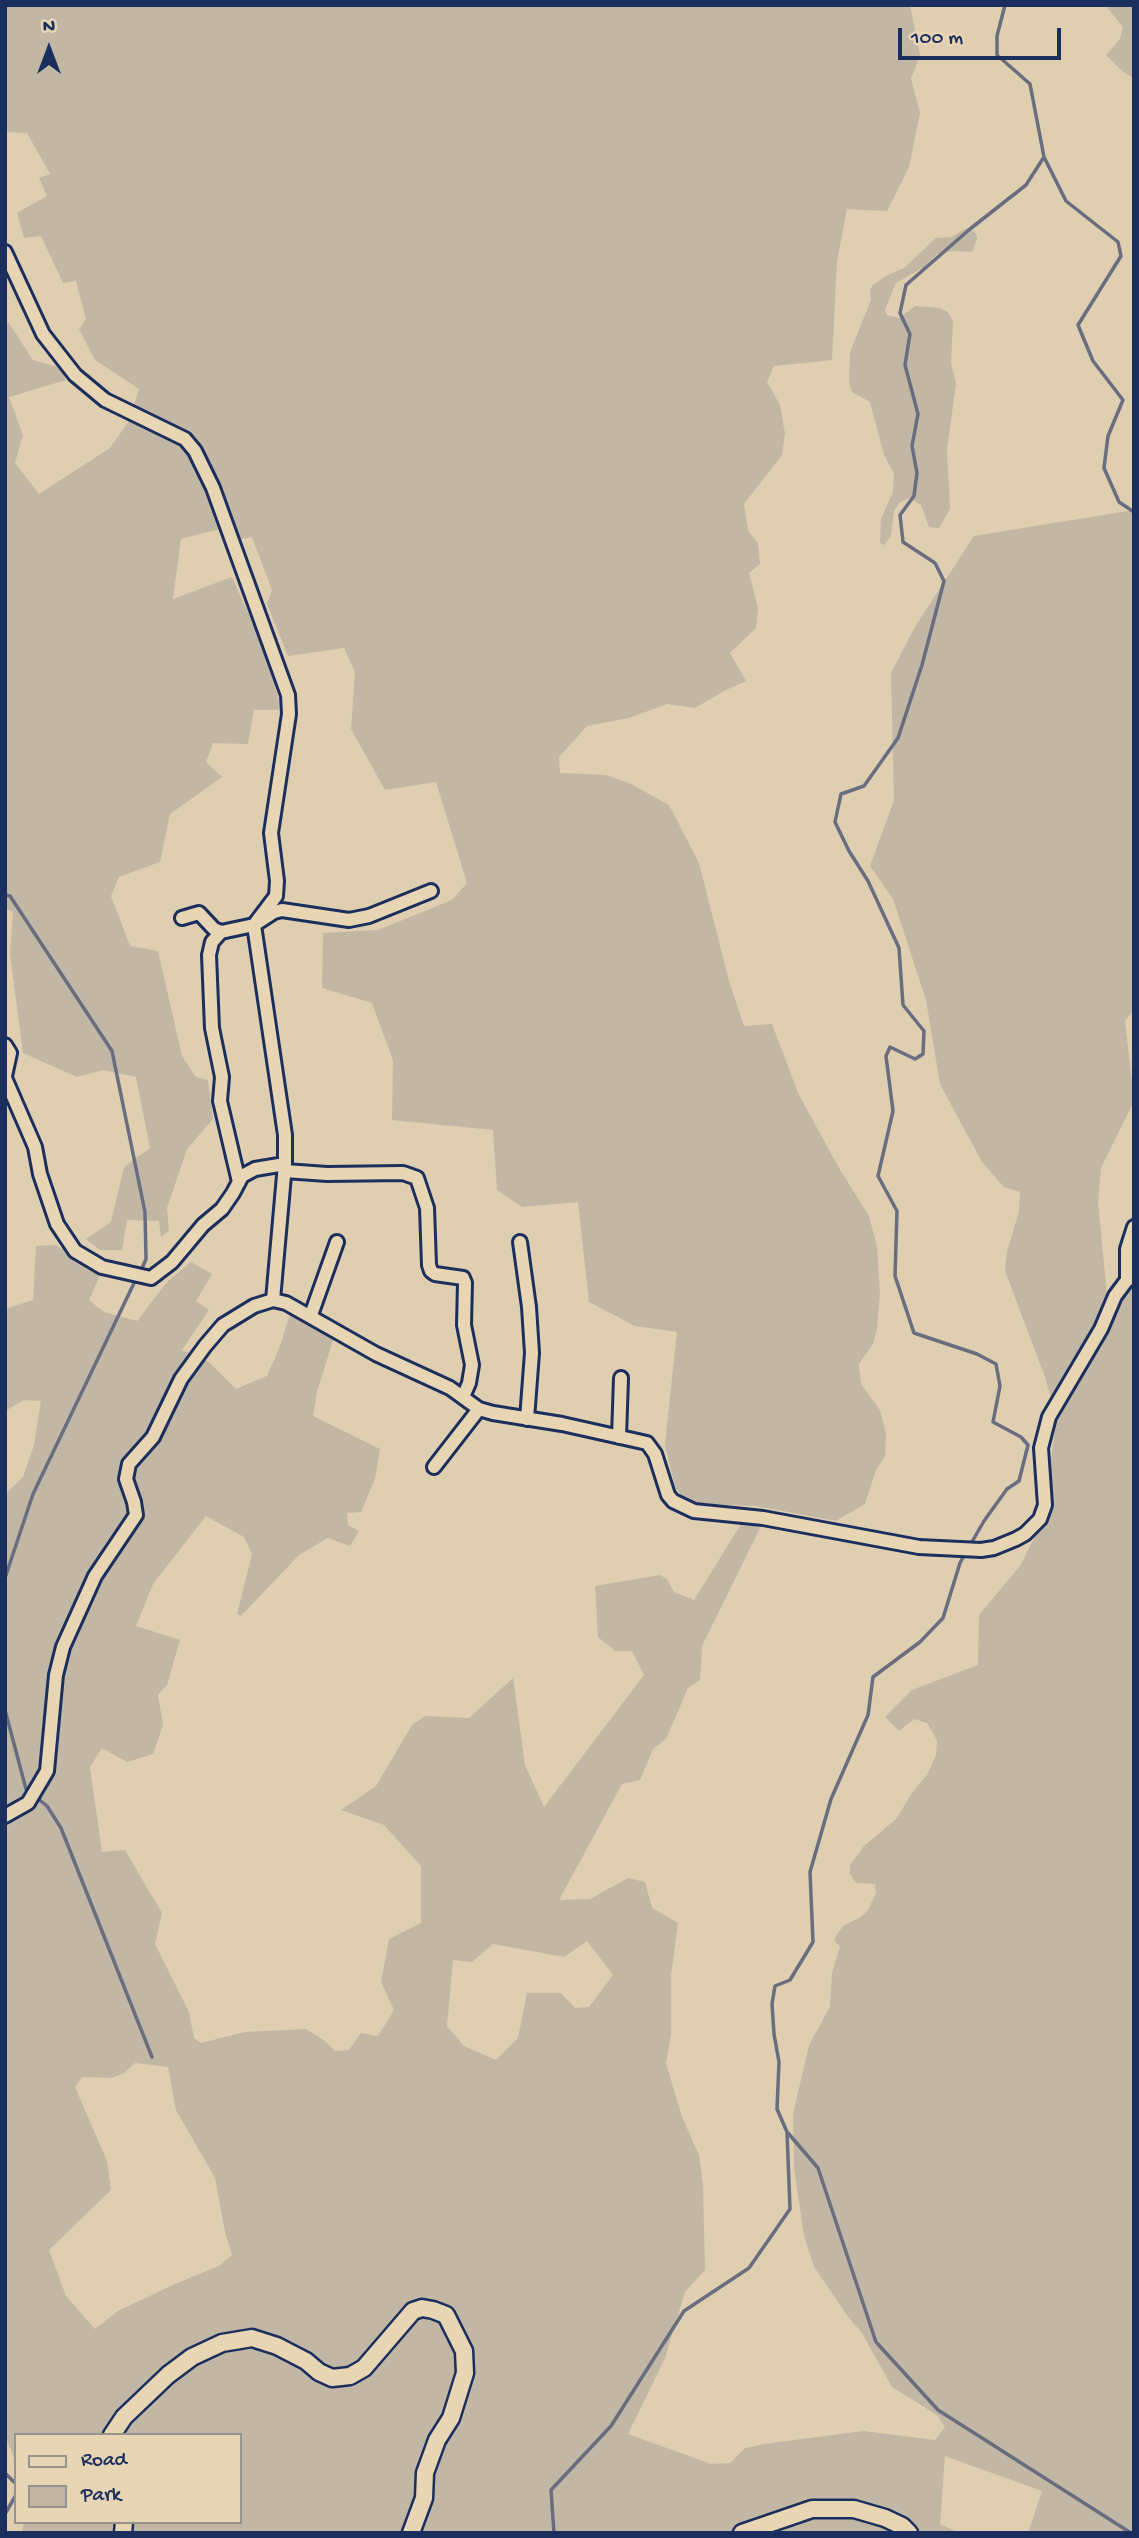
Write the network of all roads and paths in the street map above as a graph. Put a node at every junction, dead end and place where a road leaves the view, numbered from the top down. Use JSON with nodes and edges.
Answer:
{"nodes":[{"id":1,"x":5,"y":252,"type":"edge"},
{"id":2,"x":431,"y":891,"type":"dead end"},
{"id":3,"x":182,"y":918,"type":"dead end"},
{"id":4,"x":254,"y":925,"type":"junction"},
{"id":5,"x":221,"y":932,"type":"junction"},
{"id":6,"x":5,"y":1045,"type":"edge"},
{"id":7,"x":5,"y":1077,"type":"edge"},
{"id":8,"x":285,"y":1168,"type":"junction"},
{"id":9,"x":239,"y":1182,"type":"junction"},
{"id":10,"x":1134,"y":1227,"type":"edge"},
{"id":11,"x":337,"y":1242,"type":"dead end"},
{"id":12,"x":520,"y":1242,"type":"dead end"},
{"id":13,"x":1130,"y":1279,"type":"edge"},
{"id":14,"x":273,"y":1300,"type":"junction"},
{"id":15,"x":311,"y":1315,"type":"junction"},
{"id":16,"x":621,"y":1378,"type":"dead end"},
{"id":17,"x":463,"y":1397,"type":"junction"},
{"id":18,"x":479,"y":1409,"type":"junction"},
{"id":19,"x":527,"y":1419,"type":"junction"},
{"id":20,"x":619,"y":1437,"type":"junction"},
{"id":21,"x":435,"y":1467,"type":"dead end"},
{"id":22,"x":5,"y":1816,"type":"edge"},
{"id":23,"x":113,"y":2433,"type":"edge"},
{"id":24,"x":411,"y":2533,"type":"edge"},
{"id":25,"x":742,"y":2533,"type":"edge"},
{"id":26,"x":909,"y":2533,"type":"edge"}],
"edges":[{"from":1,"to":4,"type":"street"},
{"from":2,"to":4,"type":"street"},
{"from":3,"to":5,"type":"street"},
{"from":4,"to":5,"type":"street"},
{"from":4,"to":8,"type":"street"},
{"from":5,"to":9,"type":"street"},
{"from":6,"to":7,"type":"street"},
{"from":7,"to":9,"type":"street"},
{"from":8,"to":9,"type":"street"},
{"from":8,"to":14,"type":"street"},
{"from":8,"to":17,"type":"street"},
{"from":10,"to":13,"type":"street"},
{"from":11,"to":15,"type":"street"},
{"from":12,"to":19,"type":"street"},
{"from":13,"to":20,"type":"street"},
{"from":14,"to":15,"type":"street"},
{"from":14,"to":22,"type":"street"},
{"from":15,"to":17,"type":"street"},
{"from":16,"to":20,"type":"street"},
{"from":17,"to":18,"type":"street"},
{"from":18,"to":19,"type":"street"},
{"from":18,"to":21,"type":"street"},
{"from":19,"to":20,"type":"street"},
{"from":23,"to":24,"type":"street"},
{"from":25,"to":26,"type":"street"}]}
